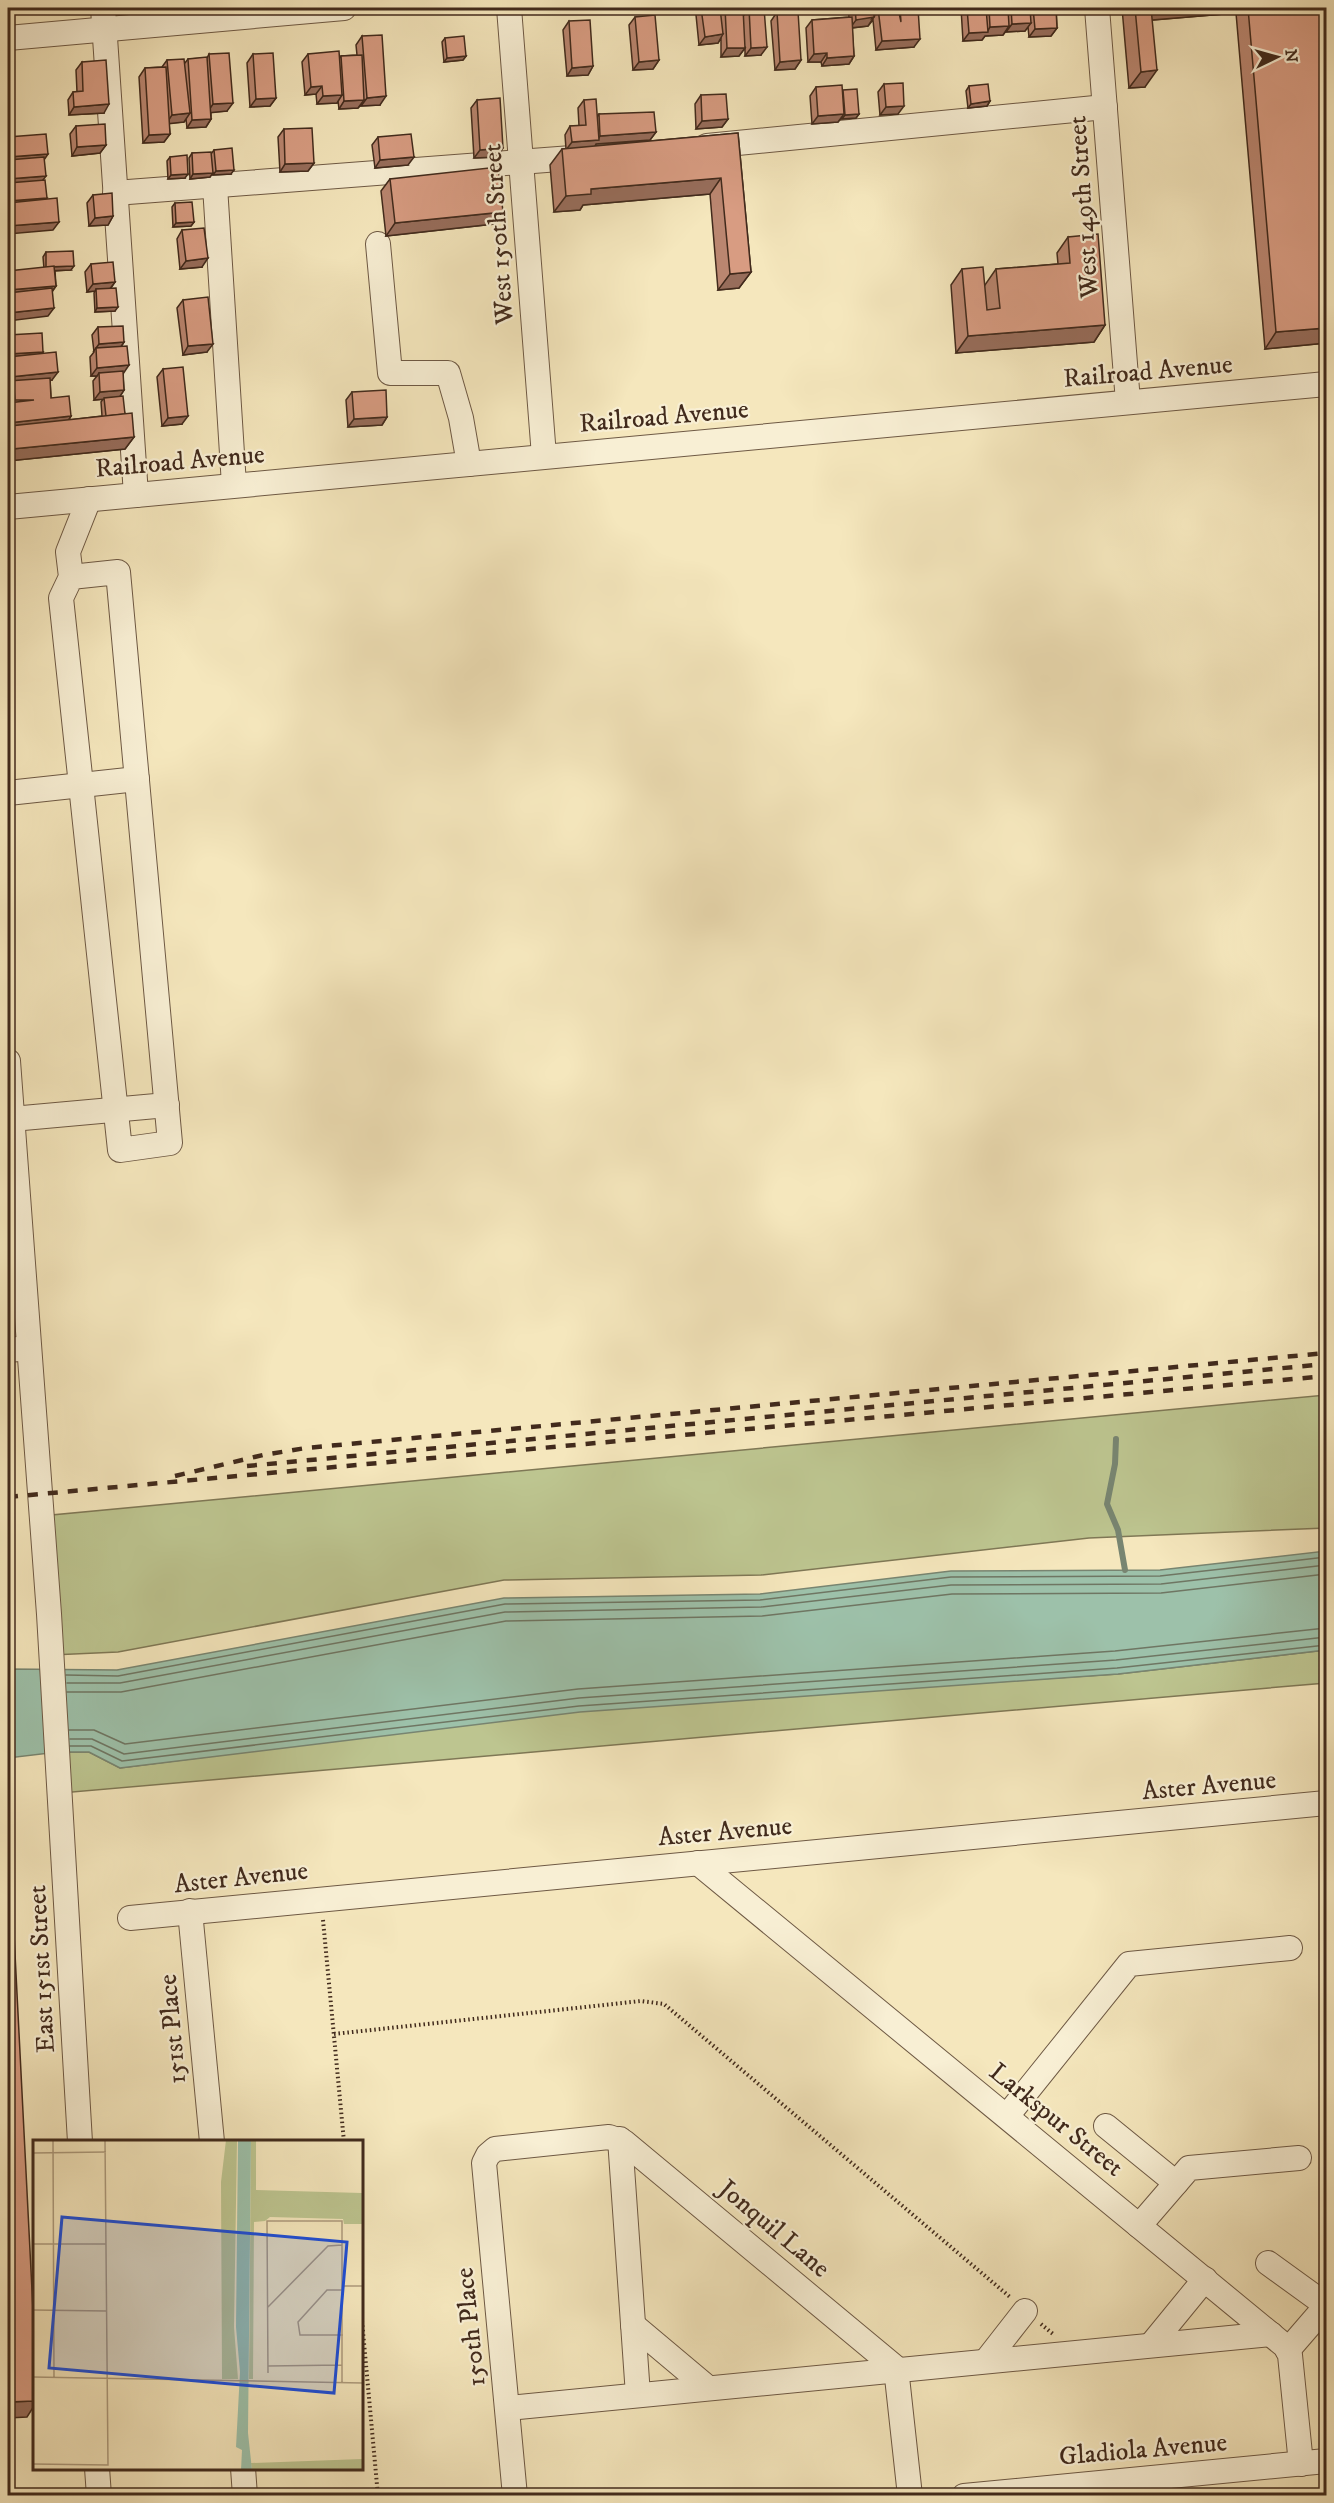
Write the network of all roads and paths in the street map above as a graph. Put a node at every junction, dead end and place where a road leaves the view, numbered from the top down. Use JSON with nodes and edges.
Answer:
{"nodes":[{"id":1,"x":344,"y":8,"type":"edge"},
{"id":2,"x":509,"y":8,"type":"edge"},
{"id":3,"x":1097,"y":8,"type":"edge"},
{"id":4,"x":104,"y":18,"type":"edge"},
{"id":5,"x":8,"y":38,"type":"edge"},
{"id":6,"x":1105,"y":108,"type":"junction"},
{"id":7,"x":689,"y":147,"type":"edge"},
{"id":8,"x":606,"y":156,"type":"edge"},
{"id":9,"x":522,"y":164,"type":"junction"},
{"id":10,"x":216,"y":186,"type":"junction"},
{"id":11,"x":115,"y":193,"type":"junction"},
{"id":12,"x":378,"y":244,"type":"dead end"},
{"id":13,"x":1326,"y":384,"type":"edge"},
{"id":14,"x":1128,"y":402,"type":"junction"},
{"id":15,"x":544,"y":456,"type":"junction"},
{"id":16,"x":469,"y":464,"type":"junction"},
{"id":17,"x":234,"y":485,"type":"junction"},
{"id":18,"x":136,"y":495,"type":"junction"},
{"id":19,"x":89,"y":499,"type":"junction"},
{"id":20,"x":8,"y":507,"type":"edge"},
{"id":21,"x":71,"y":577,"type":"junction"},
{"id":22,"x":137,"y":779,"type":"junction"},
{"id":23,"x":81,"y":785,"type":"junction"},
{"id":24,"x":8,"y":793,"type":"edge"},
{"id":25,"x":8,"y":1061,"type":"edge"},
{"id":26,"x":167,"y":1104,"type":"junction"},
{"id":27,"x":116,"y":1109,"type":"junction"},
{"id":28,"x":12,"y":1119,"type":"junction"},
{"id":29,"x":18,"y":1349,"type":"edge"},
{"id":30,"x":1326,"y":1803,"type":"edge"},
{"id":31,"x":698,"y":1863,"type":"junction"},
{"id":32,"x":321,"y":1899,"type":"junction"},
{"id":33,"x":190,"y":1911,"type":"junction"},
{"id":34,"x":130,"y":1918,"type":"dead end"},
{"id":35,"x":1290,"y":1948,"type":"dead end"},
{"id":36,"x":334,"y":2034,"type":"junction"},
{"id":37,"x":1006,"y":2116,"type":"junction"},
{"id":38,"x":1106,"y":2126,"type":"dead end"},
{"id":39,"x":620,"y":2139,"type":"junction"},
{"id":40,"x":80,"y":2140,"type":"edge"},
{"id":41,"x":212,"y":2140,"type":"edge"},
{"id":42,"x":344,"y":2140,"type":"edge"},
{"id":43,"x":1299,"y":2158,"type":"dead end"},
{"id":44,"x":1176,"y":2183,"type":"junction"},
{"id":45,"x":1139,"y":2226,"type":"junction"},
{"id":46,"x":1268,"y":2263,"type":"dead end"},
{"id":47,"x":1205,"y":2280,"type":"junction"},
{"id":48,"x":1326,"y":2306,"type":"edge"},
{"id":49,"x":1025,"y":2311,"type":"junction"},
{"id":50,"x":633,"y":2325,"type":"junction"},
{"id":51,"x":363,"y":2332,"type":"edge"},
{"id":52,"x":1280,"y":2342,"type":"junction"},
{"id":53,"x":1151,"y":2345,"type":"junction"},
{"id":54,"x":1075,"y":2352,"type":"junction"},
{"id":55,"x":986,"y":2361,"type":"junction"},
{"id":56,"x":897,"y":2370,"type":"junction"},
{"id":57,"x":708,"y":2388,"type":"junction"},
{"id":58,"x":638,"y":2395,"type":"junction"},
{"id":59,"x":508,"y":2408,"type":"junction"},
{"id":60,"x":1326,"y":2461,"type":"edge"},
{"id":61,"x":1301,"y":2464,"type":"junction"},
{"id":62,"x":98,"y":2470,"type":"edge"},
{"id":63,"x":243,"y":2470,"type":"edge"},
{"id":64,"x":99,"y":2496,"type":"edge"},
{"id":65,"x":245,"y":2496,"type":"edge"},
{"id":66,"x":378,"y":2496,"type":"edge"},
{"id":67,"x":515,"y":2496,"type":"edge"},
{"id":68,"x":910,"y":2496,"type":"edge"},
{"id":69,"x":964,"y":2496,"type":"edge"}],
"edges":[{"from":1,"to":4,"type":"street"},
{"from":2,"to":9,"type":"street","name":"West 150th Street"},
{"from":3,"to":6,"type":"street","name":"West 149th Street"},
{"from":4,"to":5,"type":"street"},
{"from":4,"to":11,"type":"street"},
{"from":6,"to":7,"type":"street"},
{"from":6,"to":14,"type":"street","name":"West 149th Street"},
{"from":8,"to":9,"type":"street"},
{"from":9,"to":10,"type":"street"},
{"from":9,"to":15,"type":"street","name":"West 150th Street"},
{"from":10,"to":11,"type":"street"},
{"from":10,"to":17,"type":"street"},
{"from":11,"to":18,"type":"street"},
{"from":12,"to":16,"type":"street"},
{"from":13,"to":14,"type":"street","name":"Railroad Avenue"},
{"from":14,"to":15,"type":"street","name":"Railroad Avenue"},
{"from":15,"to":16,"type":"street","name":"Railroad Avenue"},
{"from":16,"to":17,"type":"street","name":"Railroad Avenue"},
{"from":17,"to":18,"type":"street","name":"Railroad Avenue"},
{"from":18,"to":19,"type":"street","name":"Railroad Avenue"},
{"from":19,"to":20,"type":"street","name":"Railroad Avenue"},
{"from":19,"to":21,"type":"street"},
{"from":21,"to":22,"type":"street"},
{"from":21,"to":23,"type":"street"},
{"from":22,"to":23,"type":"street"},
{"from":22,"to":26,"type":"street"},
{"from":23,"to":24,"type":"street"},
{"from":23,"to":27,"type":"street"},
{"from":25,"to":28,"type":"street","name":"East 151st Street"},
{"from":26,"to":27,"type":"street"},
{"from":26,"to":27,"type":"street"},
{"from":27,"to":28,"type":"street"},
{"from":28,"to":29,"type":"street","name":"East 151st Street"},
{"from":29,"to":40,"type":"street","name":"East 151st Street"},
{"from":30,"to":31,"type":"street","name":"Aster Avenue"},
{"from":31,"to":32,"type":"street","name":"Aster Avenue"},
{"from":31,"to":37,"type":"street","name":"Larkspur Street"},
{"from":32,"to":33,"type":"street","name":"Aster Avenue"},
{"from":32,"to":36,"type":"path"},
{"from":33,"to":34,"type":"street","name":"Aster Avenue"},
{"from":33,"to":41,"type":"street","name":"151st Place"},
{"from":35,"to":37,"type":"street"},
{"from":36,"to":42,"type":"path"},
{"from":36,"to":49,"type":"path"},
{"from":37,"to":45,"type":"street","name":"Larkspur Street"},
{"from":38,"to":44,"type":"street"},
{"from":39,"to":50,"type":"street"},
{"from":39,"to":56,"type":"street","name":"Jonquil Lane"},
{"from":39,"to":59,"type":"street","name":"150th Place"},
{"from":43,"to":44,"type":"street"},
{"from":44,"to":45,"type":"street"},
{"from":45,"to":47,"type":"street","name":"Larkspur Street"},
{"from":46,"to":48,"type":"street"},
{"from":47,"to":52,"type":"street","name":"Larkspur Street"},
{"from":47,"to":53,"type":"street"},
{"from":48,"to":52,"type":"street"},
{"from":49,"to":54,"type":"path"},
{"from":49,"to":55,"type":"street"},
{"from":50,"to":57,"type":"street"},
{"from":50,"to":58,"type":"street"},
{"from":51,"to":66,"type":"path"},
{"from":52,"to":53,"type":"street"},
{"from":52,"to":61,"type":"street"},
{"from":53,"to":54,"type":"street"},
{"from":54,"to":55,"type":"street"},
{"from":55,"to":56,"type":"street"},
{"from":56,"to":57,"type":"street"},
{"from":56,"to":68,"type":"street"},
{"from":57,"to":58,"type":"street"},
{"from":58,"to":59,"type":"street"},
{"from":59,"to":67,"type":"street","name":"150th Place"},
{"from":60,"to":61,"type":"street","name":"Gladiola Avenue"},
{"from":61,"to":69,"type":"street","name":"Gladiola Avenue"},
{"from":62,"to":64,"type":"street"},
{"from":63,"to":65,"type":"street"}]}
